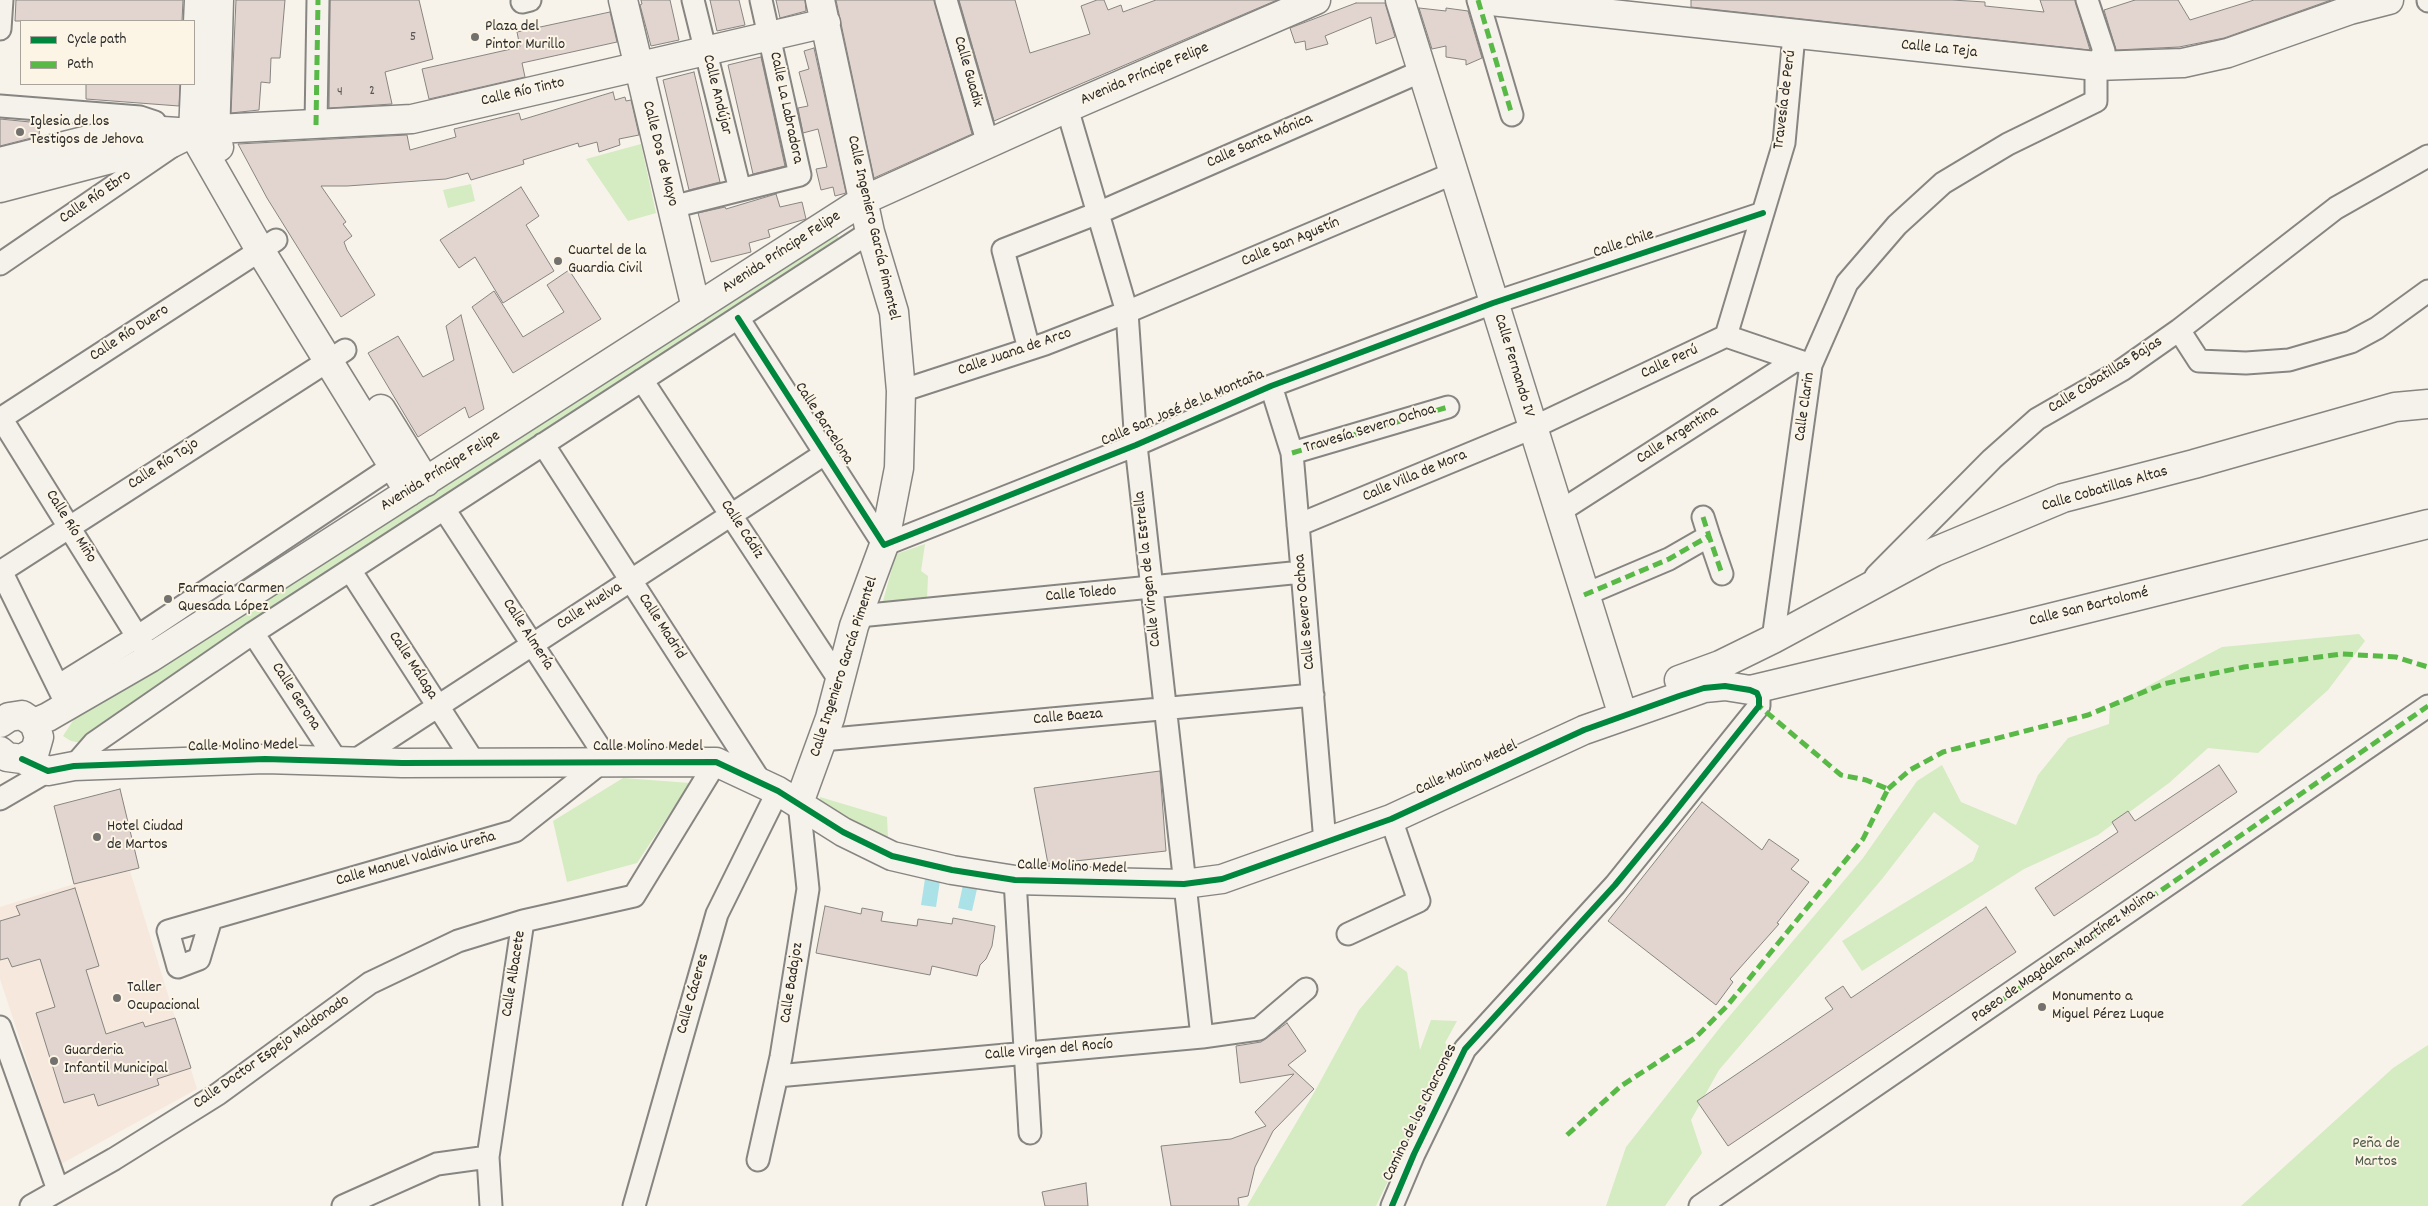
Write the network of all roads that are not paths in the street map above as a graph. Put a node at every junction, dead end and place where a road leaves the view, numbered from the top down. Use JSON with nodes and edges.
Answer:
{"nodes":[{"id":1,"x":2,"y":0,"type":"edge"},
{"id":2,"x":199,"y":0,"type":"edge"},
{"id":3,"x":219,"y":0,"type":"edge"},
{"id":4,"x":318,"y":0,"type":"edge"},
{"id":5,"x":623,"y":0,"type":"edge"},
{"id":6,"x":693,"y":0,"type":"edge"},
{"id":7,"x":761,"y":0,"type":"edge"},
{"id":8,"x":946,"y":0,"type":"edge"},
{"id":9,"x":1400,"y":0,"type":"edge"},
{"id":10,"x":1480,"y":0,"type":"edge"},
{"id":11,"x":2087,"y":0,"type":"edge"},
{"id":12,"x":2389,"y":0,"type":"edge"},
{"id":13,"x":1305,"y":3,"type":"edge"},
{"id":14,"x":823,"y":12,"type":"edge"},
{"id":15,"x":0,"y":29,"type":"edge"},
{"id":16,"x":1794,"y":35,"type":"junction"},
{"id":17,"x":770,"y":36,"type":"junction"},
{"id":18,"x":705,"y":51,"type":"junction"},
{"id":19,"x":2096,"y":66,"type":"junction"},
{"id":20,"x":638,"y":67,"type":"junction"},
{"id":21,"x":1422,"y":71,"type":"junction"},
{"id":22,"x":0,"y":106,"type":"edge"},
{"id":23,"x":1067,"y":108,"type":"junction"},
{"id":24,"x":1512,"y":115,"type":"dead end"},
{"id":25,"x":316,"y":125,"type":"junction"},
{"id":26,"x":204,"y":131,"type":"junction"},
{"id":27,"x":166,"y":132,"type":"junction"},
{"id":28,"x":988,"y":144,"type":"junction"},
{"id":29,"x":2428,"y":156,"type":"edge"},
{"id":30,"x":0,"y":162,"type":"edge"},
{"id":31,"x":1454,"y":174,"type":"junction"},
{"id":32,"x":0,"y":188,"type":"edge"},
{"id":33,"x":740,"y":190,"type":"junction"},
{"id":34,"x":864,"y":200,"type":"junction"},
{"id":35,"x":672,"y":207,"type":"junction"},
{"id":36,"x":1763,"y":213,"type":"junction"},
{"id":37,"x":1098,"y":214,"type":"junction"},
{"id":38,"x":870,"y":232,"type":"junction"},
{"id":39,"x":268,"y":245,"type":"junction"},
{"id":40,"x":0,"y":264,"type":"edge"},
{"id":41,"x":2428,"y":291,"type":"edge"},
{"id":42,"x":1493,"y":303,"type":"junction"},
{"id":43,"x":696,"y":308,"type":"junction"},
{"id":44,"x":1127,"y":312,"type":"junction"},
{"id":45,"x":738,"y":318,"type":"junction"},
{"id":46,"x":2179,"y":330,"type":"junction"},
{"id":47,"x":1726,"y":336,"type":"junction"},
{"id":48,"x":1030,"y":349,"type":"junction"},
{"id":49,"x":337,"y":355,"type":"junction"},
{"id":50,"x":1804,"y":363,"type":"junction"},
{"id":51,"x":642,"y":380,"type":"junction"},
{"id":52,"x":1272,"y":386,"type":"junction"},
{"id":53,"x":901,"y":391,"type":"junction"},
{"id":54,"x":2428,"y":404,"type":"edge"},
{"id":55,"x":1448,"y":407,"type":"dead end"},
{"id":56,"x":1,"y":418,"type":"edge"},
{"id":57,"x":1532,"y":428,"type":"junction"},
{"id":58,"x":543,"y":444,"type":"junction"},
{"id":59,"x":1136,"y":445,"type":"junction"},
{"id":60,"x":826,"y":453,"type":"junction"},
{"id":61,"x":1292,"y":453,"type":"junction"},
{"id":62,"x":401,"y":461,"type":"junction"},
{"id":63,"x":418,"y":487,"type":"junction"},
{"id":64,"x":444,"y":510,"type":"junction"},
{"id":65,"x":1559,"y":512,"type":"junction"},
{"id":66,"x":731,"y":515,"type":"junction"},
{"id":67,"x":2428,"y":524,"type":"edge"},
{"id":68,"x":1298,"y":525,"type":"junction"},
{"id":69,"x":69,"y":526,"type":"junction"},
{"id":70,"x":884,"y":545,"type":"junction"},
{"id":71,"x":276,"y":560,"type":"junction"},
{"id":72,"x":350,"y":570,"type":"junction"},
{"id":73,"x":0,"y":572,"type":"edge"},
{"id":74,"x":1302,"y":572,"type":"junction"},
{"id":75,"x":1722,"y":574,"type":"dead end"},
{"id":76,"x":631,"y":580,"type":"junction"},
{"id":77,"x":1151,"y":589,"type":"junction"},
{"id":78,"x":1858,"y":594,"type":"junction"},
{"id":79,"x":1584,"y":595,"type":"junction"},
{"id":80,"x":859,"y":616,"type":"junction"},
{"id":81,"x":253,"y":633,"type":"junction"},
{"id":82,"x":1773,"y":639,"type":"junction"},
{"id":83,"x":533,"y":644,"type":"junction"},
{"id":84,"x":144,"y":647,"type":"junction"},
{"id":85,"x":840,"y":680,"type":"junction"},
{"id":86,"x":1750,"y":690,"type":"junction"},
{"id":87,"x":1313,"y":695,"type":"junction"},
{"id":88,"x":63,"y":696,"type":"junction"},
{"id":89,"x":1619,"y":703,"type":"junction"},
{"id":90,"x":438,"y":706,"type":"junction"},
{"id":91,"x":2428,"y":706,"type":"edge"},
{"id":92,"x":1166,"y":709,"type":"junction"},
{"id":93,"x":0,"y":723,"type":"edge"},
{"id":94,"x":1584,"y":730,"type":"junction"},
{"id":95,"x":822,"y":740,"type":"junction"},
{"id":96,"x":24,"y":743,"type":"edge"},
{"id":97,"x":346,"y":761,"type":"junction"},
{"id":98,"x":474,"y":762,"type":"junction"},
{"id":99,"x":606,"y":762,"type":"junction"},
{"id":100,"x":716,"y":762,"type":"junction"},
{"id":101,"x":74,"y":766,"type":"junction"},
{"id":102,"x":48,"y":771,"type":"junction"},
{"id":103,"x":780,"y":793,"type":"junction"},
{"id":104,"x":0,"y":799,"type":"edge"},
{"id":105,"x":1391,"y":818,"type":"junction"},
{"id":106,"x":1325,"y":842,"type":"junction"},
{"id":107,"x":1015,"y":880,"type":"junction"},
{"id":108,"x":1184,"y":884,"type":"junction"},
{"id":109,"x":211,"y":919,"type":"dead end"},
{"id":110,"x":523,"y":920,"type":"junction"},
{"id":111,"x":1348,"y":934,"type":"dead end"},
{"id":112,"x":1306,"y":989,"type":"dead end"},
{"id":113,"x":0,"y":1027,"type":"edge"},
{"id":114,"x":1202,"y":1037,"type":"junction"},
{"id":115,"x":1026,"y":1053,"type":"junction"},
{"id":116,"x":777,"y":1076,"type":"junction"},
{"id":117,"x":1030,"y":1133,"type":"dead end"},
{"id":118,"x":488,"y":1157,"type":"junction"},
{"id":119,"x":758,"y":1160,"type":"dead end"},
{"id":120,"x":58,"y":1190,"type":"junction"},
{"id":121,"x":371,"y":1201,"type":"edge"},
{"id":122,"x":31,"y":1206,"type":"edge"},
{"id":123,"x":343,"y":1206,"type":"edge"},
{"id":124,"x":491,"y":1206,"type":"edge"},
{"id":125,"x":634,"y":1206,"type":"edge"},
{"id":126,"x":1392,"y":1206,"type":"edge"},
{"id":127,"x":1700,"y":1206,"type":"edge"}],
"edges":[{"from":1,"to":15,"type":"street"},
{"from":2,"to":26,"type":"street"},
{"from":3,"to":26,"type":"street"},
{"from":4,"to":25,"type":"street"},
{"from":5,"to":20,"type":"street","name":"Calle Dos de Mayo"},
{"from":6,"to":18,"type":"street","name":"Calle Andújar"},
{"from":7,"to":17,"type":"street","name":"Calle La Labradora"},
{"from":8,"to":28,"type":"street","name":"Calle Guadix"},
{"from":9,"to":21,"type":"street","name":"Calle Fernando IV"},
{"from":10,"to":16,"type":"street","name":"Calle La Teja"},
{"from":10,"to":24,"type":"street"},
{"from":11,"to":19,"type":"street"},
{"from":12,"to":19,"type":"street","name":"Calle La Teja"},
{"from":13,"to":23,"type":"street","name":"Avenida Príncipe Felipe"},
{"from":14,"to":17,"type":"street","name":"Calle Río Tinto"},
{"from":14,"to":34,"type":"street","name":"Calle Ingeniero García Pimentel"},
{"from":16,"to":19,"type":"street","name":"Calle La Teja"},
{"from":16,"to":36,"type":"street","name":"Travesía de Perú"},
{"from":17,"to":18,"type":"street","name":"Calle Río Tinto"},
{"from":17,"to":33,"type":"street","name":"Calle La Labradora"},
{"from":18,"to":20,"type":"street","name":"Calle Río Tinto"},
{"from":18,"to":33,"type":"street","name":"Calle Andújar"},
{"from":19,"to":50,"type":"street","name":"Calle Clarin"},
{"from":20,"to":25,"type":"street","name":"Calle Río Tinto"},
{"from":20,"to":35,"type":"street","name":"Calle Dos de Mayo"},
{"from":21,"to":31,"type":"street","name":"Calle Fernando IV"},
{"from":21,"to":37,"type":"street","name":"Calle Santa Mónica"},
{"from":22,"to":27,"type":"street"},
{"from":23,"to":28,"type":"street","name":"Avenida Príncipe Felipe"},
{"from":23,"to":37,"type":"street","name":"Calle Virgen de la Estrella"},
{"from":25,"to":26,"type":"street","name":"Calle Río Tinto"},
{"from":26,"to":27,"type":"street","name":"Calle Río Tinto"},
{"from":26,"to":32,"type":"street"},
{"from":26,"to":39,"type":"street"},
{"from":26,"to":40,"type":"street","name":"Calle Río Ebro"},
{"from":27,"to":30,"type":"street","name":"Calle Río Tinto"},
{"from":28,"to":34,"type":"street","name":"Avenida Príncipe Felipe"},
{"from":29,"to":46,"type":"street","name":"Calle Cobatillas Bajas"},
{"from":31,"to":42,"type":"street","name":"Calle Fernando IV"},
{"from":31,"to":44,"type":"street","name":"Calle San Agustín"},
{"from":33,"to":35,"type":"street","name":"Calle La Labradora"},
{"from":34,"to":38,"type":"street","name":"Calle Ingeniero García Pimentel"},
{"from":34,"to":43,"type":"street","name":"Avenida Príncipe Felipe"},
{"from":35,"to":43,"type":"street","name":"Calle Dos de Mayo"},
{"from":36,"to":42,"type":"street","name":"Calle Chile"},
{"from":36,"to":47,"type":"street","name":"Travesía de Perú"},
{"from":37,"to":44,"type":"street","name":"Calle Virgen de la Estrella"},
{"from":37,"to":48,"type":"street","name":"Calle Santa Mónica"},
{"from":38,"to":45,"type":"street","name":"Avenida Príncipe Felipe"},
{"from":38,"to":53,"type":"street","name":"Calle Ingeniero García Pimentel"},
{"from":39,"to":49,"type":"street"},
{"from":39,"to":56,"type":"street","name":"Calle Río Duero"},
{"from":41,"to":46,"type":"street"},
{"from":42,"to":52,"type":"street","name":"Calle San José de la Montaña"},
{"from":42,"to":57,"type":"street","name":"Calle Fernando IV"},
{"from":43,"to":63,"type":"street","name":"Avenida Príncipe Felipe"},
{"from":44,"to":48,"type":"street","name":"Calle Juana de Arco"},
{"from":44,"to":59,"type":"street","name":"Calle Virgen de la Estrella"},
{"from":45,"to":51,"type":"street","name":"Avenida Príncipe Felipe"},
{"from":45,"to":60,"type":"street","name":"Calle Barcelona"},
{"from":46,"to":78,"type":"street","name":"Calle Cobatillas Bajas"},
{"from":47,"to":50,"type":"street"},
{"from":47,"to":57,"type":"street","name":"Calle Perú"},
{"from":48,"to":53,"type":"street","name":"Calle Juana de Arco"},
{"from":49,"to":62,"type":"street"},
{"from":49,"to":69,"type":"street","name":"Calle Río Tajo"},
{"from":50,"to":65,"type":"street","name":"Calle Argentina"},
{"from":50,"to":82,"type":"street","name":"Calle Clarin"},
{"from":51,"to":58,"type":"street","name":"Avenida Príncipe Felipe"},
{"from":51,"to":66,"type":"street","name":"Calle Cádiz"},
{"from":52,"to":59,"type":"street","name":"Calle San José de la Montaña"},
{"from":52,"to":61,"type":"street","name":"Calle Severo Ochoa"},
{"from":53,"to":70,"type":"street","name":"Calle Ingeniero García Pimentel"},
{"from":54,"to":78,"type":"street","name":"Calle Cobatillas Altas"},
{"from":55,"to":61,"type":"street","name":"Travesía Severo Ochoa"},
{"from":56,"to":69,"type":"street","name":"Calle Río Miño"},
{"from":57,"to":65,"type":"street","name":"Calle Fernando IV"},
{"from":57,"to":68,"type":"street","name":"Calle Villa de Mora"},
{"from":58,"to":64,"type":"street","name":"Avenida Príncipe Felipe"},
{"from":58,"to":76,"type":"street","name":"Calle Madrid"},
{"from":59,"to":70,"type":"street","name":"Calle San José de la Montaña"},
{"from":59,"to":77,"type":"street","name":"Calle Virgen de la Estrella"},
{"from":60,"to":66,"type":"street","name":"Calle Huelva"},
{"from":60,"to":70,"type":"street","name":"Calle Barcelona"},
{"from":61,"to":68,"type":"street","name":"Calle Severo Ochoa"},
{"from":62,"to":63,"type":"street"},
{"from":62,"to":71,"type":"street","name":"Avenida Príncipe Felipe"},
{"from":63,"to":71,"type":"street","name":"Avenida Príncipe Felipe"},
{"from":64,"to":72,"type":"street","name":"Avenida Príncipe Felipe"},
{"from":64,"to":83,"type":"street","name":"Calle Almería"},
{"from":65,"to":79,"type":"street","name":"Calle Fernando IV"},
{"from":66,"to":76,"type":"street","name":"Calle Huelva"},
{"from":66,"to":85,"type":"street","name":"Calle Cádiz"},
{"from":67,"to":86,"type":"street","name":"Calle San Bartolomé"},
{"from":68,"to":74,"type":"street","name":"Calle Severo Ochoa"},
{"from":69,"to":73,"type":"street","name":"Calle Río Tajo"},
{"from":69,"to":84,"type":"street","name":"Calle Río Miño"},
{"from":70,"to":80,"type":"street","name":"Calle Ingeniero García Pimentel"},
{"from":71,"to":84,"type":"street","name":"Avenida Príncipe Felipe"},
{"from":72,"to":81,"type":"street","name":"Avenida Príncipe Felipe"},
{"from":72,"to":90,"type":"street","name":"Calle Málaga"},
{"from":73,"to":88,"type":"street"},
{"from":74,"to":77,"type":"street","name":"Calle Toledo"},
{"from":74,"to":87,"type":"street","name":"Calle Severo Ochoa"},
{"from":75,"to":79,"type":"street"},
{"from":76,"to":83,"type":"street","name":"Calle Huelva"},
{"from":76,"to":103,"type":"street","name":"Calle Madrid"},
{"from":77,"to":80,"type":"street","name":"Calle Toledo"},
{"from":77,"to":92,"type":"street","name":"Calle Virgen de la Estrella"},
{"from":78,"to":82,"type":"street","name":"Calle Cobatillas Altas"},
{"from":79,"to":89,"type":"street","name":"Calle Fernando IV"},
{"from":80,"to":85,"type":"street","name":"Calle Ingeniero García Pimentel"},
{"from":81,"to":97,"type":"street","name":"Calle Gerona"},
{"from":81,"to":101,"type":"street","name":"Avenida Príncipe Felipe"},
{"from":82,"to":89,"type":"street"},
{"from":83,"to":90,"type":"street","name":"Calle Huelva"},
{"from":83,"to":99,"type":"street","name":"Calle Almería"},
{"from":84,"to":88,"type":"street","name":"Avenida Príncipe Felipe"},
{"from":85,"to":95,"type":"street","name":"Calle Ingeniero García Pimentel"},
{"from":86,"to":94,"type":"street","name":"Calle Molino Medel"},
{"from":86,"to":126,"type":"street","name":"Camino de los Charcones"},
{"from":87,"to":92,"type":"street","name":"Calle Baeza"},
{"from":87,"to":106,"type":"street","name":"Calle Severo Ochoa"},
{"from":88,"to":96,"type":"street","name":"Avenida Príncipe Felipe"},
{"from":89,"to":94,"type":"street"},
{"from":90,"to":97,"type":"street","name":"Calle Huelva"},
{"from":90,"to":98,"type":"street","name":"Calle Málaga"},
{"from":91,"to":127,"type":"street","name":"Paseo de Magdalena Martínez Molina"},
{"from":92,"to":95,"type":"street","name":"Calle Baeza"},
{"from":92,"to":108,"type":"street","name":"Calle Virgen de la Estrella"},
{"from":93,"to":96,"type":"street"},
{"from":94,"to":105,"type":"street","name":"Calle Molino Medel"},
{"from":95,"to":103,"type":"street","name":"Calle Ingeniero García Pimentel"},
{"from":96,"to":101,"type":"street"},
{"from":96,"to":102,"type":"street"},
{"from":97,"to":98,"type":"street","name":"Calle Molino Medel"},
{"from":97,"to":101,"type":"street","name":"Calle Molino Medel"},
{"from":98,"to":99,"type":"street","name":"Calle Molino Medel"},
{"from":99,"to":100,"type":"street","name":"Calle Molino Medel"},
{"from":99,"to":109,"type":"street","name":"Calle Manuel Valdivia Ureña"},
{"from":100,"to":103,"type":"street","name":"Calle Molino Medel"},
{"from":100,"to":110,"type":"street","name":"Calle Albacete"},
{"from":101,"to":102,"type":"street","name":"Calle Molino Medel"},
{"from":102,"to":104,"type":"street"},
{"from":103,"to":107,"type":"street","name":"Calle Molino Medel"},
{"from":103,"to":116,"type":"street","name":"Calle Badajoz"},
{"from":103,"to":125,"type":"street","name":"Calle Cáceres"},
{"from":105,"to":106,"type":"street","name":"Calle Molino Medel"},
{"from":105,"to":111,"type":"street"},
{"from":106,"to":108,"type":"street","name":"Calle Molino Medel"},
{"from":107,"to":108,"type":"street","name":"Calle Molino Medel"},
{"from":107,"to":115,"type":"street"},
{"from":108,"to":114,"type":"street","name":"Calle Virgen de la Estrella"},
{"from":110,"to":118,"type":"street","name":"Calle Albacete"},
{"from":110,"to":120,"type":"street","name":"Calle Doctor Espejo Maldonado"},
{"from":112,"to":114,"type":"street","name":"Calle Virgen del Rocío"},
{"from":113,"to":120,"type":"street"},
{"from":114,"to":115,"type":"street","name":"Calle Virgen del Rocío"},
{"from":115,"to":116,"type":"street","name":"Calle Virgen del Rocío"},
{"from":115,"to":117,"type":"street"},
{"from":116,"to":119,"type":"street","name":"Calle Badajoz"},
{"from":118,"to":121,"type":"street"},
{"from":118,"to":124,"type":"street","name":"Calle Albacete"},
{"from":120,"to":122,"type":"street","name":"Calle Doctor Espejo Maldonado"},
{"from":121,"to":123,"type":"street"}]}
